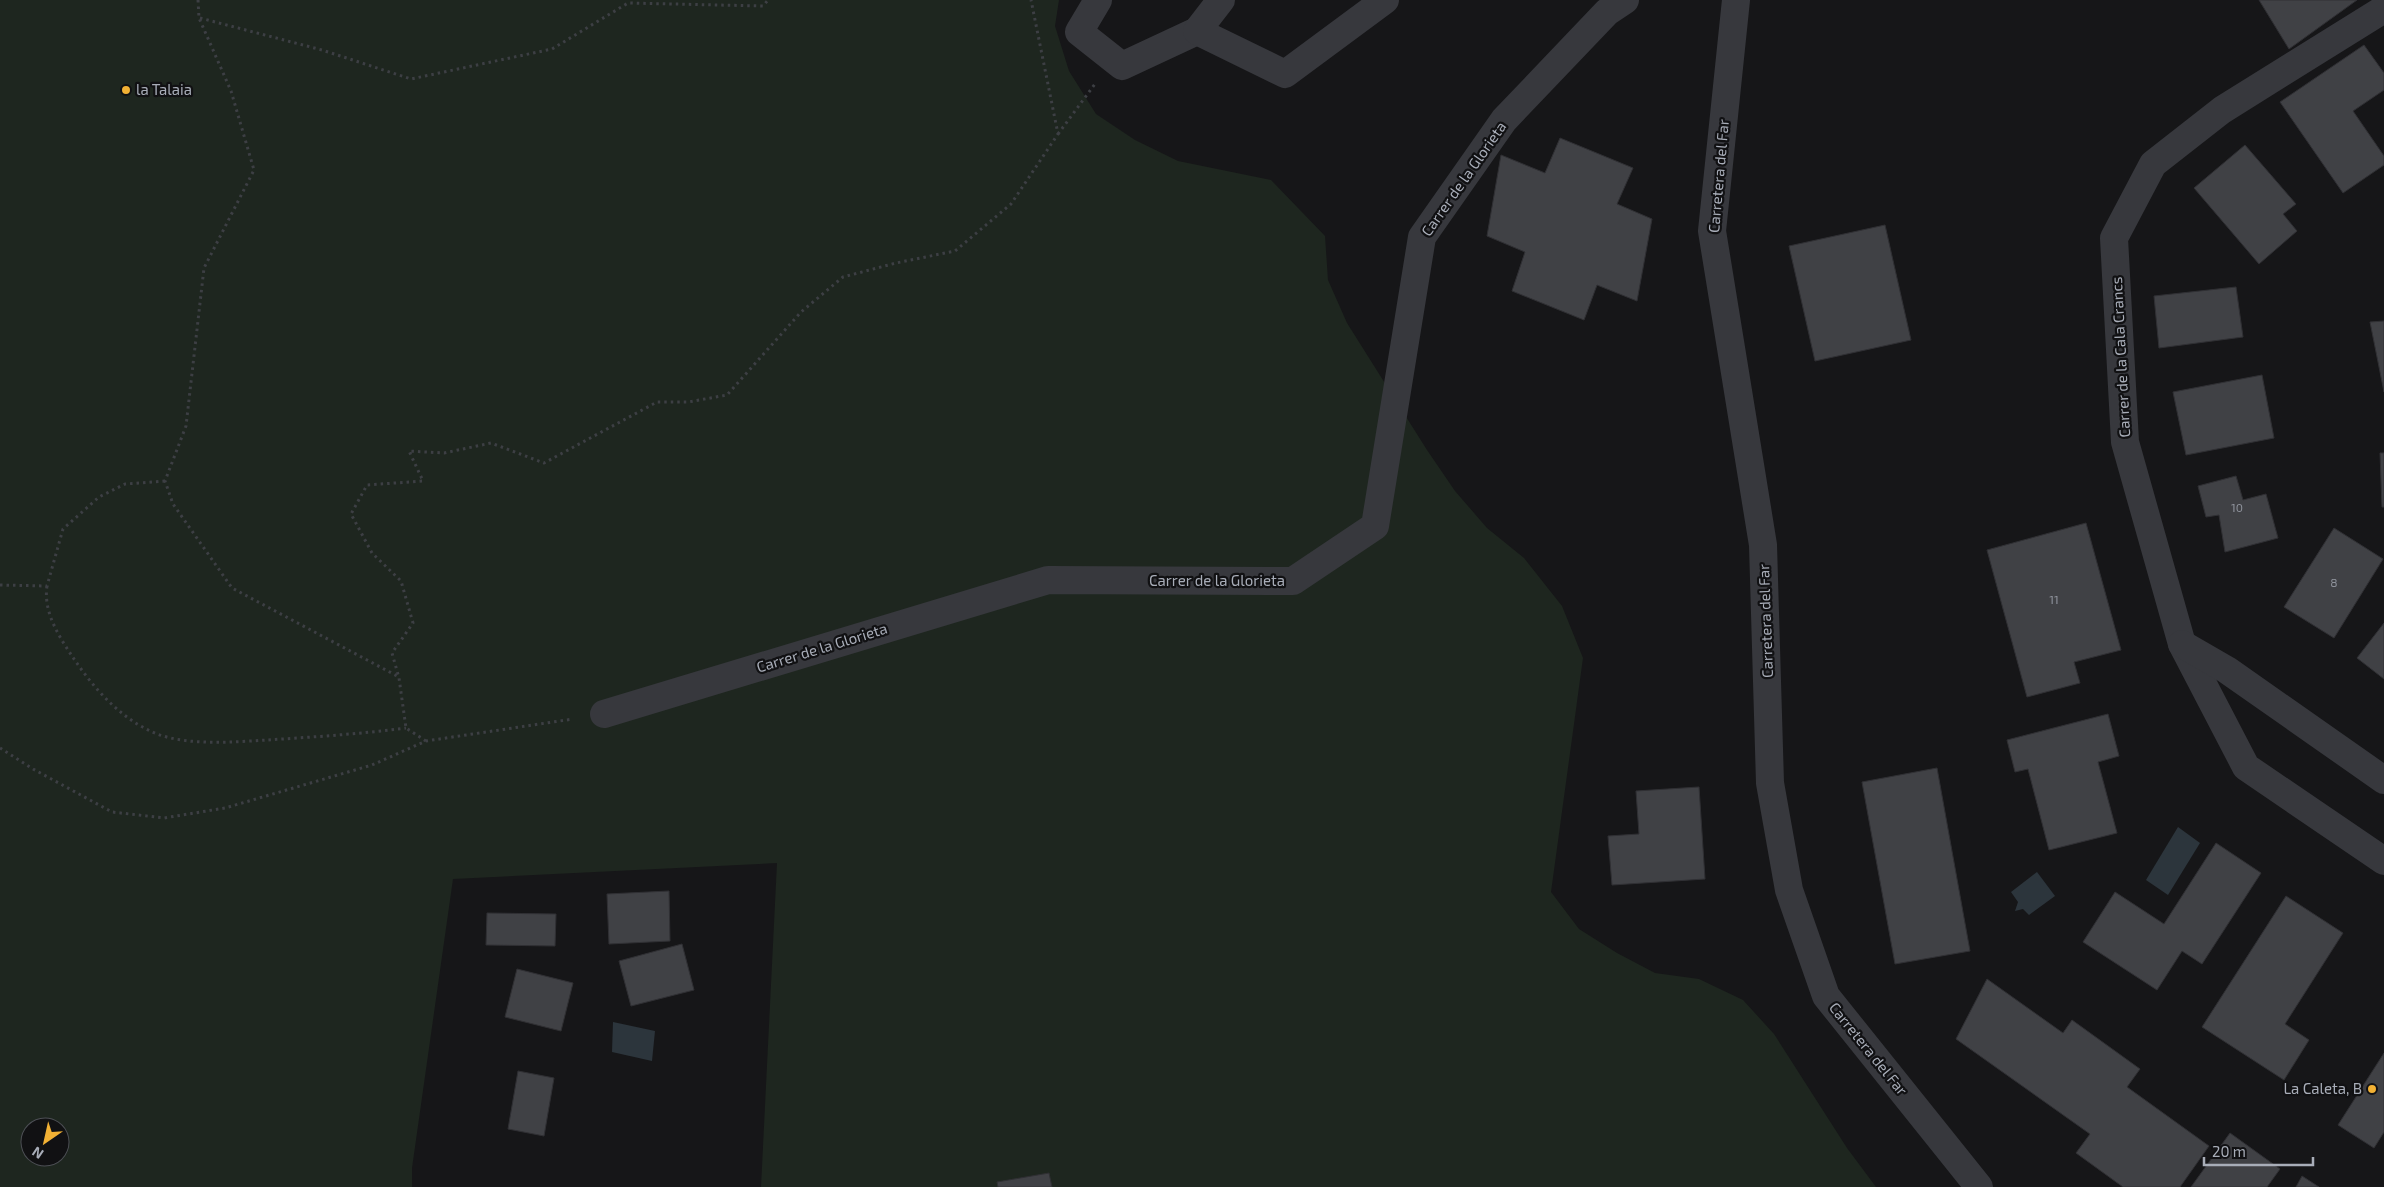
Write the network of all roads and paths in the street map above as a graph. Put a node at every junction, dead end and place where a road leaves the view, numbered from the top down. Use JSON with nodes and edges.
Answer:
{"nodes":[{"id":1,"x":198,"y":0,"type":"edge"},
{"id":2,"x":768,"y":0,"type":"edge"},
{"id":3,"x":1031,"y":0,"type":"edge"},
{"id":4,"x":1098,"y":0,"type":"edge"},
{"id":5,"x":1221,"y":0,"type":"edge"},
{"id":6,"x":1385,"y":0,"type":"edge"},
{"id":7,"x":1625,"y":0,"type":"edge"},
{"id":8,"x":1736,"y":0,"type":"edge"},
{"id":9,"x":2384,"y":9,"type":"edge"},
{"id":10,"x":199,"y":18,"type":"junction"},
{"id":11,"x":1197,"y":31,"type":"junction"},
{"id":12,"x":1122,"y":66,"type":"junction"},
{"id":13,"x":1058,"y":134,"type":"junction"},
{"id":14,"x":165,"y":481,"type":"junction"},
{"id":15,"x":0,"y":585,"type":"edge"},
{"id":16,"x":47,"y":586,"type":"junction"},
{"id":17,"x":2182,"y":644,"type":"junction"},
{"id":18,"x":399,"y":678,"type":"junction"},
{"id":19,"x":604,"y":714,"type":"joint"},
{"id":20,"x":406,"y":728,"type":"junction"},
{"id":21,"x":426,"y":741,"type":"junction"},
{"id":22,"x":0,"y":748,"type":"edge"},
{"id":23,"x":2384,"y":780,"type":"edge"},
{"id":24,"x":2384,"y":861,"type":"edge"},
{"id":25,"x":1979,"y":1187,"type":"edge"}],
"edges":[{"from":1,"to":10,"type":"path"},
{"from":2,"to":10,"type":"path"},
{"from":3,"to":13,"type":"path"},
{"from":4,"to":12,"type":"street"},
{"from":5,"to":11,"type":"street"},
{"from":6,"to":11,"type":"street"},
{"from":7,"to":19,"type":"street","name":"Carrer de la Glorieta"},
{"from":8,"to":25,"type":"street","name":"Carretera del Far"},
{"from":9,"to":17,"type":"street","name":"Carrer de la Cala Crancs"},
{"from":10,"to":14,"type":"path"},
{"from":11,"to":12,"type":"street"},
{"from":12,"to":13,"type":"path"},
{"from":13,"to":18,"type":"path"},
{"from":14,"to":16,"type":"path"},
{"from":14,"to":18,"type":"path"},
{"from":15,"to":16,"type":"path"},
{"from":16,"to":20,"type":"path"},
{"from":17,"to":23,"type":"street"},
{"from":17,"to":24,"type":"street","name":"Carrer de la Cala Crancs"},
{"from":18,"to":20,"type":"path"},
{"from":19,"to":21,"type":"path"},
{"from":20,"to":21,"type":"path"},
{"from":21,"to":22,"type":"path"}]}
